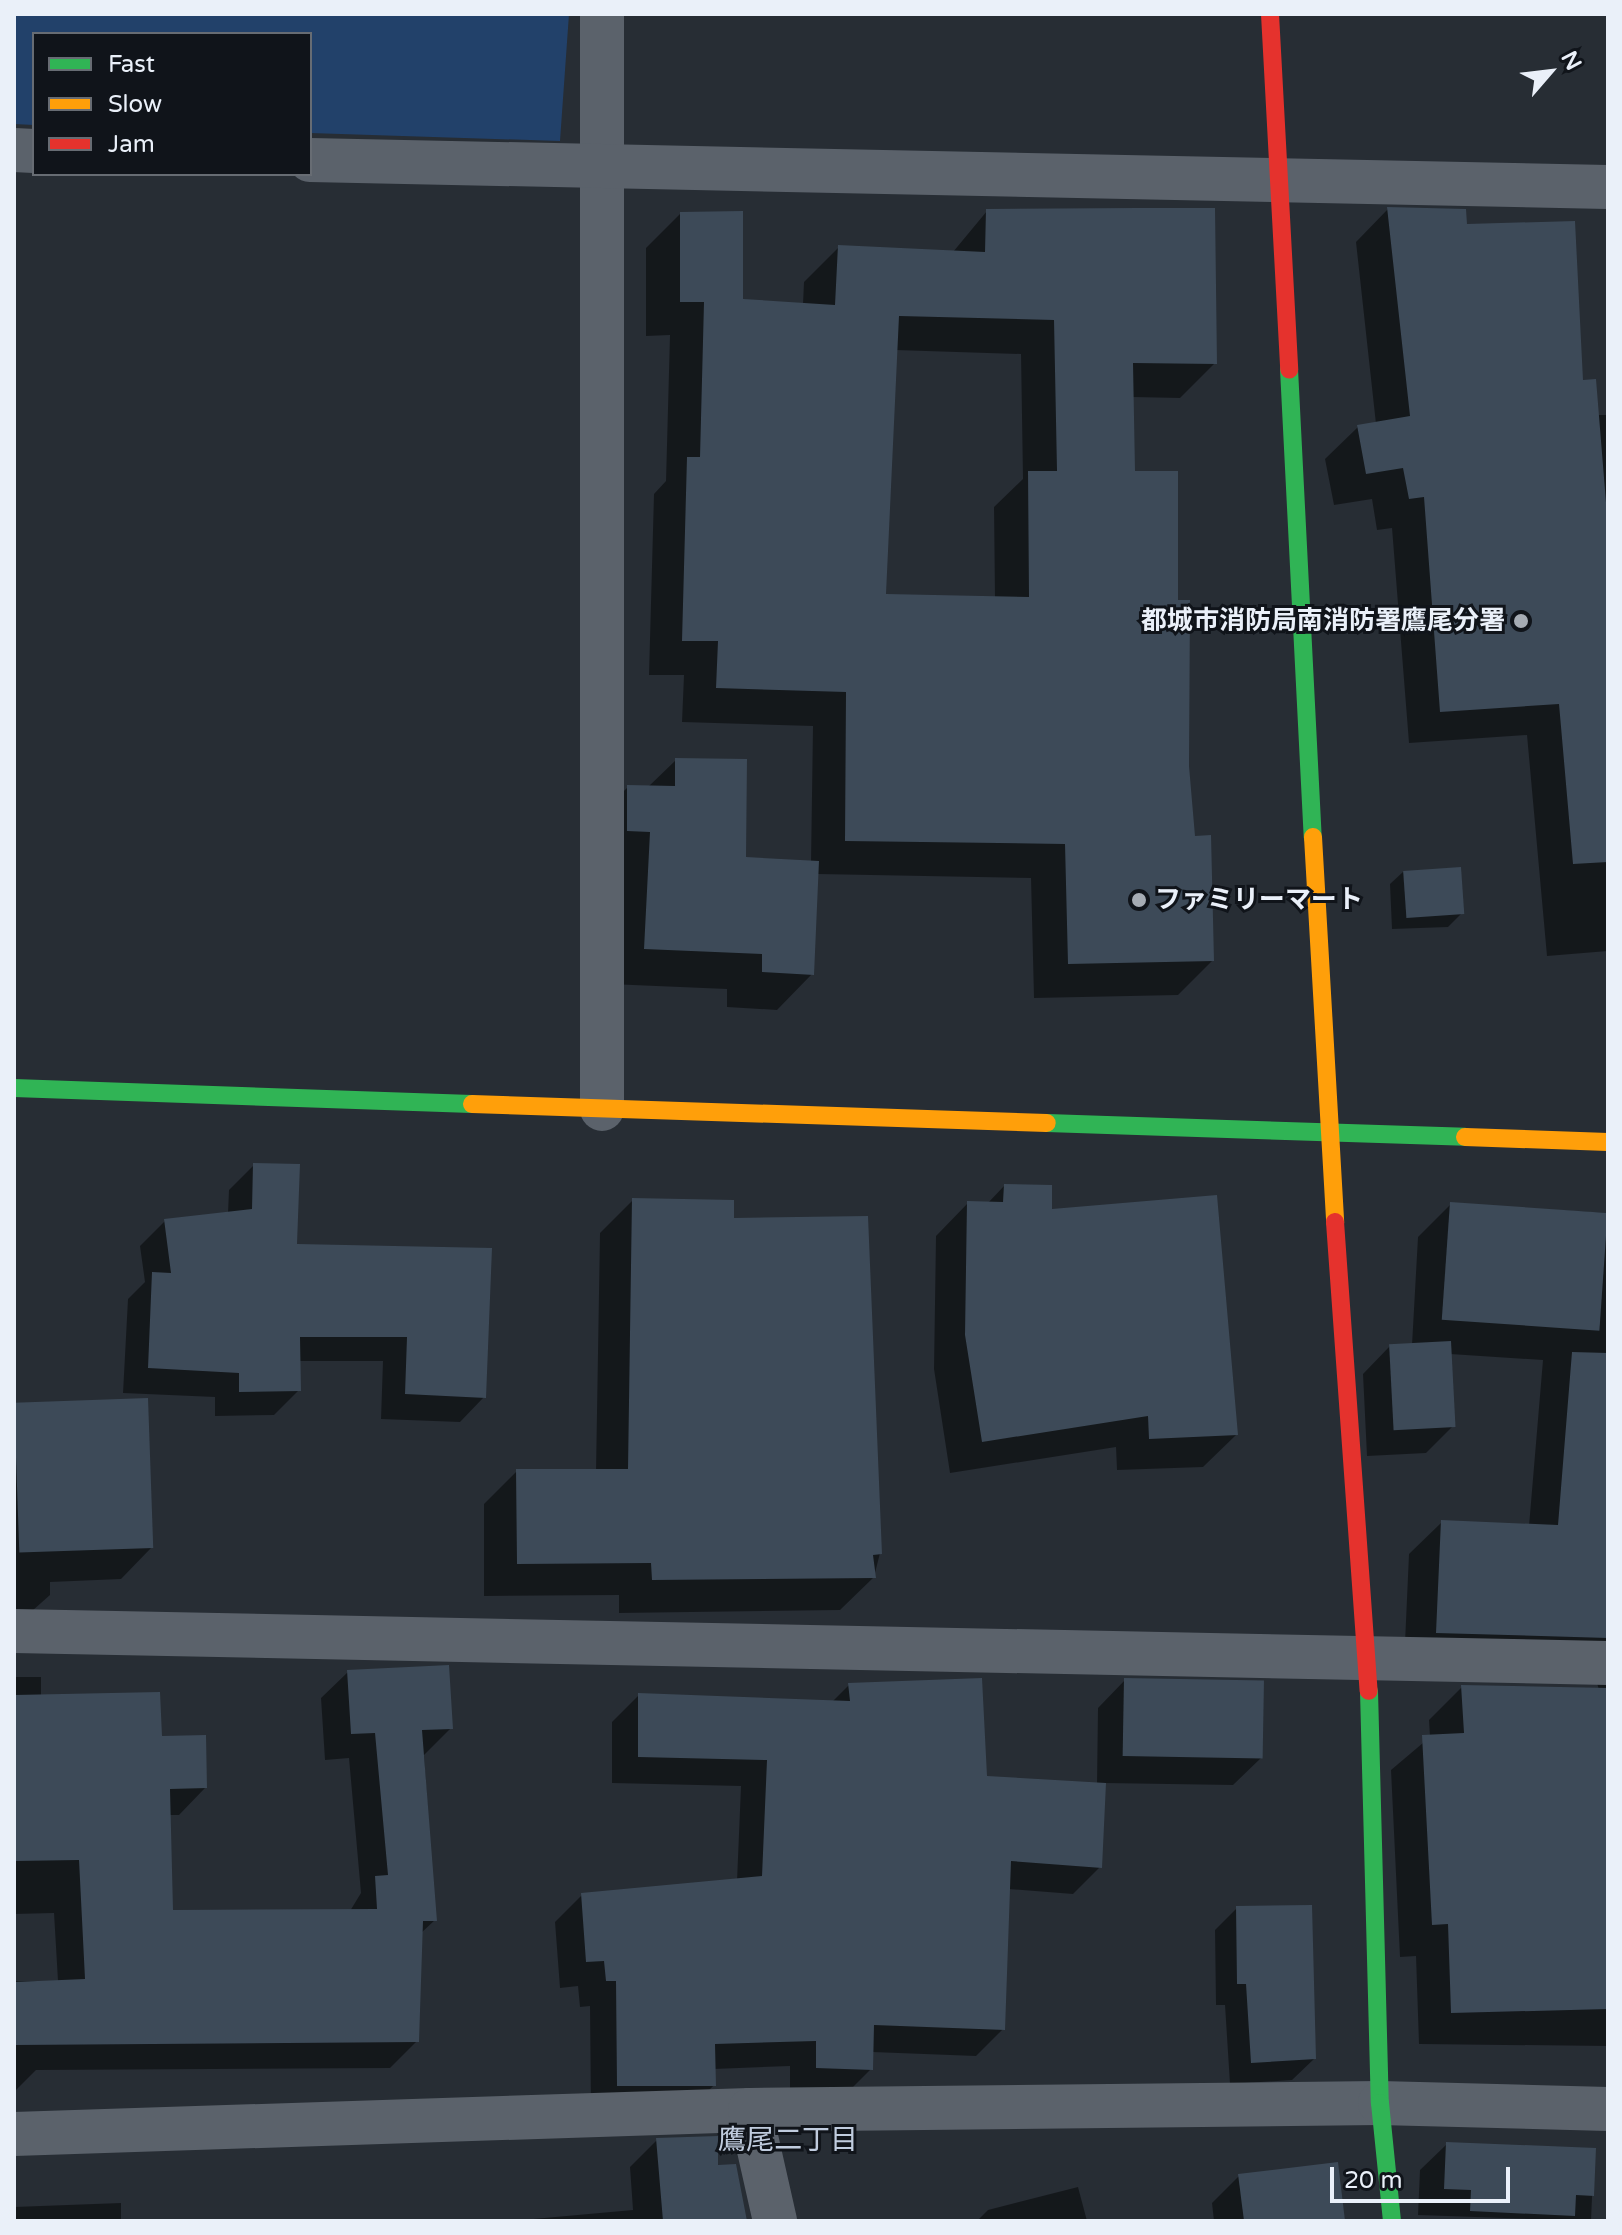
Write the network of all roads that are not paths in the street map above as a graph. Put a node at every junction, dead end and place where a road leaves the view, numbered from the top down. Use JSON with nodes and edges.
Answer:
{"nodes":[{"id":1,"x":602,"y":14,"type":"edge"},
{"id":2,"x":1270,"y":14,"type":"edge"},
{"id":3,"x":312,"y":160,"type":"edge"},
{"id":4,"x":597,"y":170,"type":"junction"},
{"id":5,"x":1280,"y":185,"type":"junction"},
{"id":6,"x":1608,"y":187,"type":"edge"},
{"id":7,"x":14,"y":1088,"type":"edge"},
{"id":8,"x":602,"y":1109,"type":"junction"},
{"id":9,"x":1329,"y":1136,"type":"junction"},
{"id":10,"x":1608,"y":1142,"type":"edge"},
{"id":11,"x":14,"y":1631,"type":"edge"},
{"id":12,"x":1368,"y":1655,"type":"junction"},
{"id":13,"x":1608,"y":1663,"type":"edge"},
{"id":14,"x":1380,"y":2103,"type":"junction"},
{"id":15,"x":1608,"y":2109,"type":"edge"},
{"id":16,"x":750,"y":2110,"type":"junction"},
{"id":17,"x":14,"y":2134,"type":"edge"},
{"id":18,"x":775,"y":2221,"type":"edge"},
{"id":19,"x":1392,"y":2221,"type":"edge"}],
"edges":[{"from":1,"to":4,"type":"street"},
{"from":2,"to":5,"type":"street"},
{"from":3,"to":4,"type":"street"},
{"from":4,"to":5,"type":"street"},
{"from":4,"to":8,"type":"street"},
{"from":5,"to":6,"type":"street"},
{"from":5,"to":9,"type":"street"},
{"from":7,"to":8,"type":"street"},
{"from":8,"to":9,"type":"street"},
{"from":9,"to":10,"type":"street"},
{"from":9,"to":12,"type":"street"},
{"from":11,"to":12,"type":"street"},
{"from":12,"to":13,"type":"street"},
{"from":12,"to":14,"type":"street"},
{"from":14,"to":15,"type":"street"},
{"from":14,"to":16,"type":"street"},
{"from":14,"to":19,"type":"street"},
{"from":16,"to":17,"type":"street"},
{"from":16,"to":18,"type":"street"}]}
